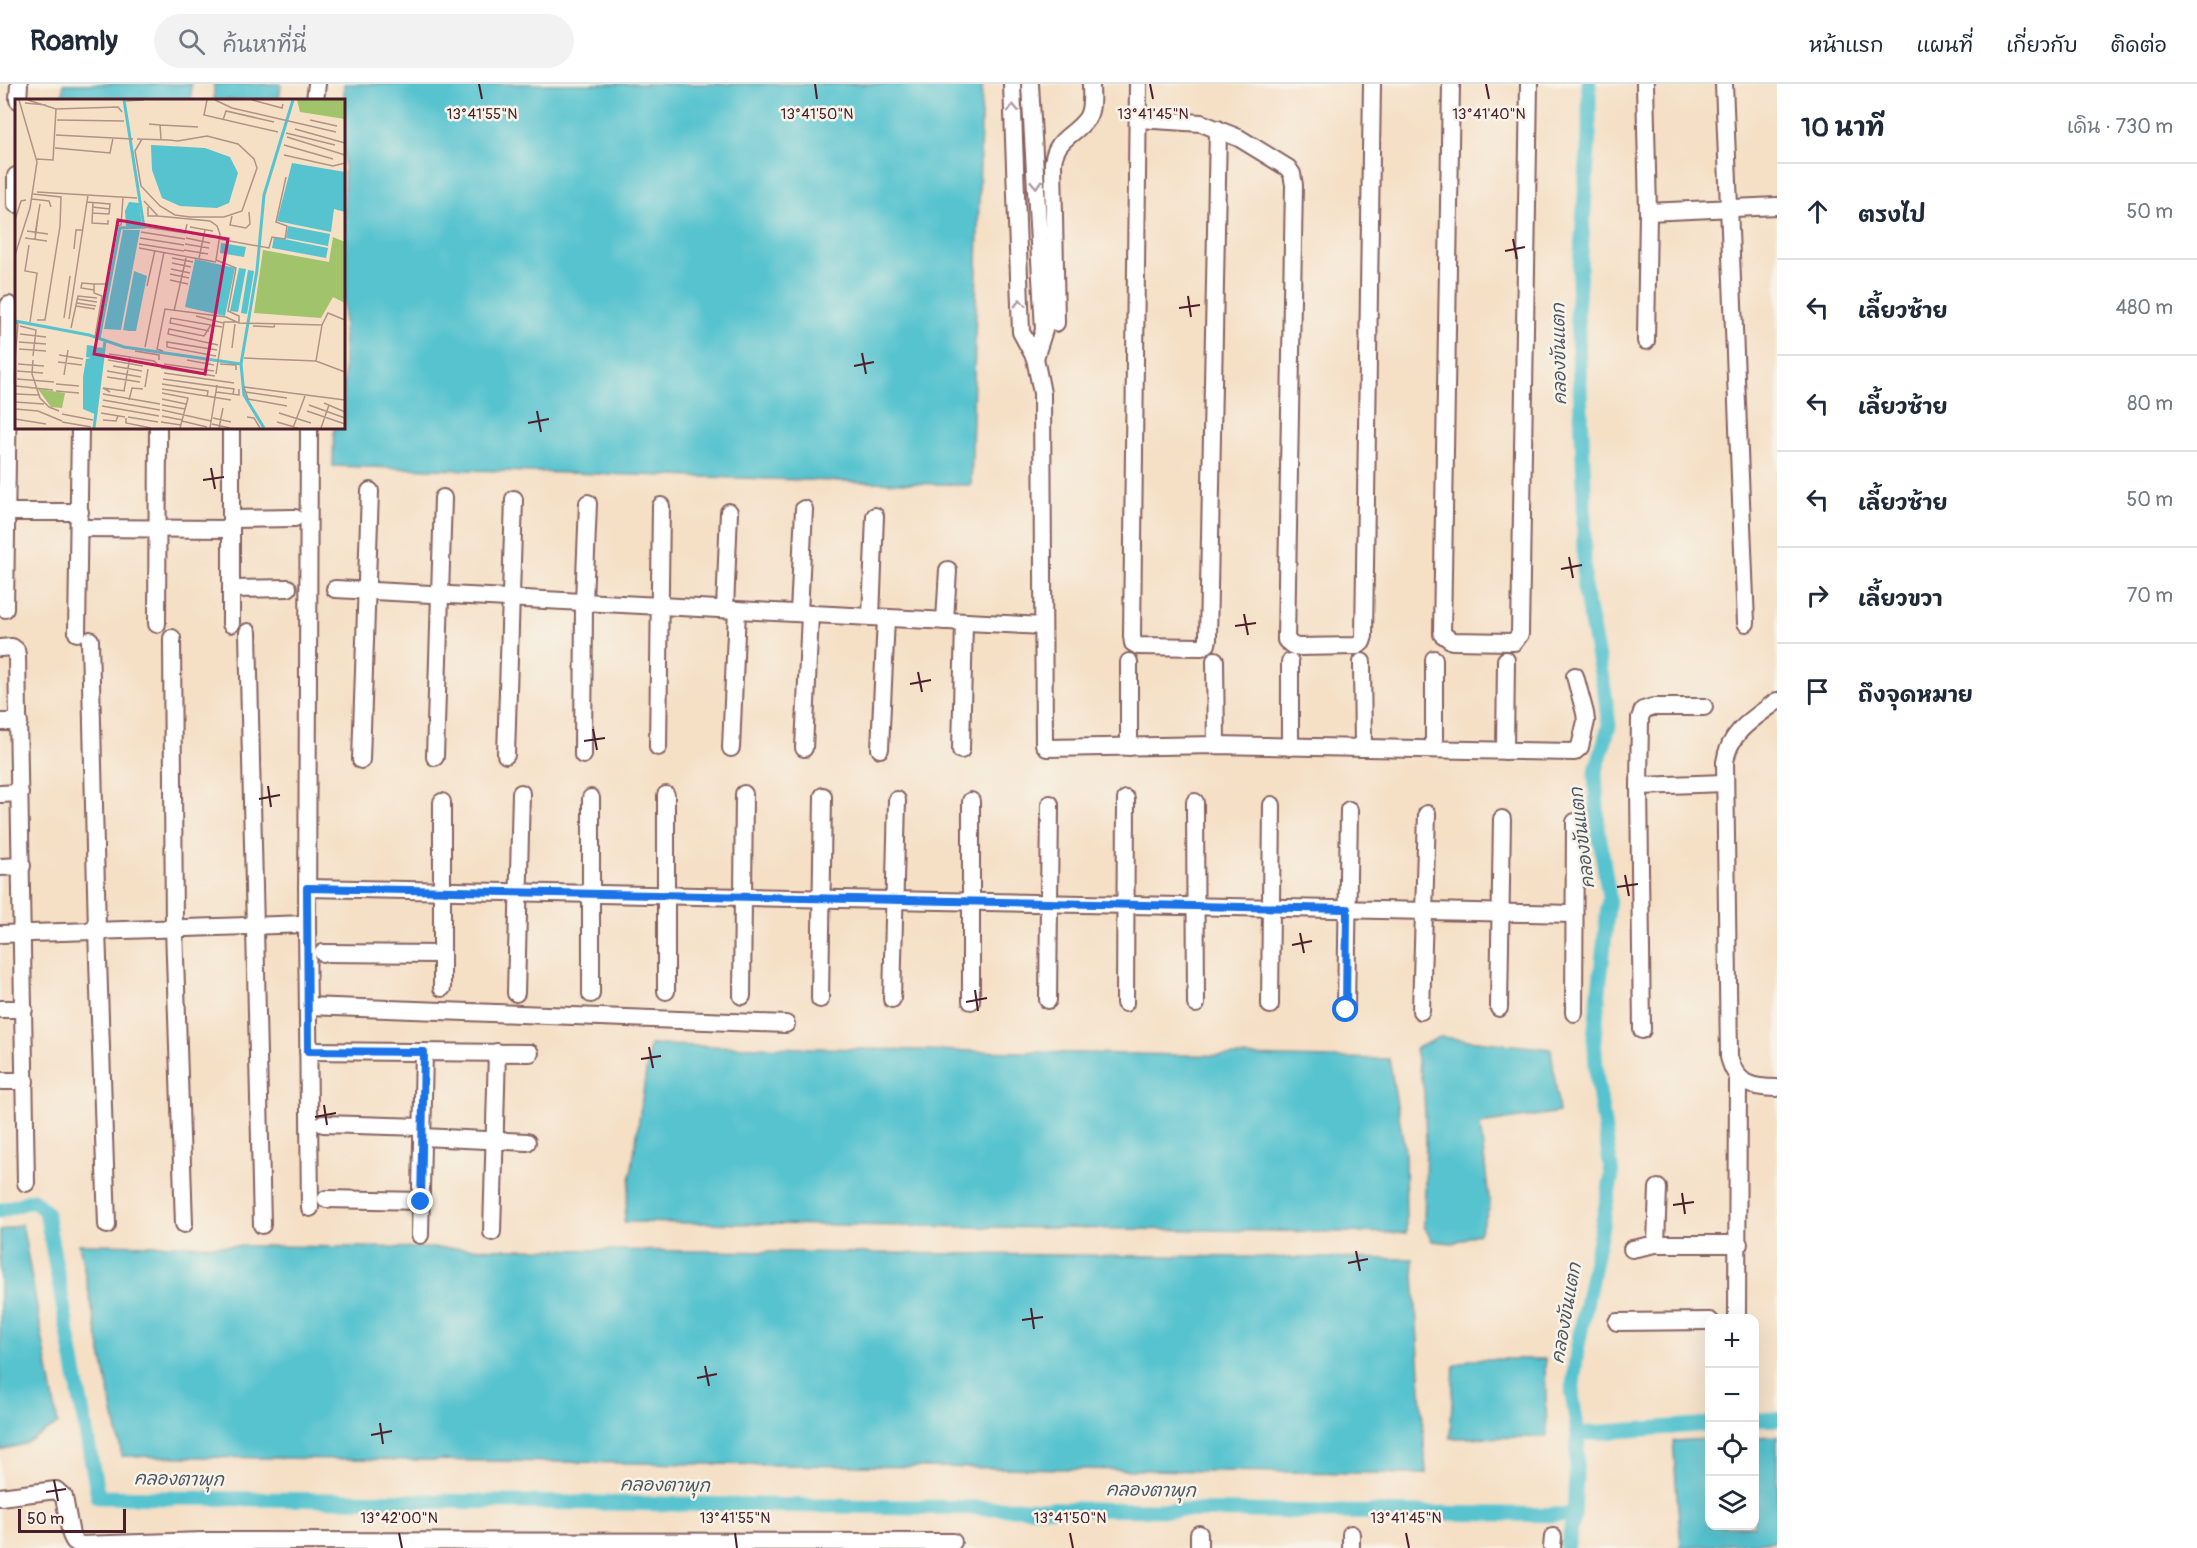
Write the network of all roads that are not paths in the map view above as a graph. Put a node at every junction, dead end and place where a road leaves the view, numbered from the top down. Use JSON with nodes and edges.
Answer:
{"nodes":[{"id":1,"x":19,"y":84,"type":"edge"},
{"id":2,"x":317,"y":84,"type":"edge"},
{"id":3,"x":1012,"y":84,"type":"edge"},
{"id":4,"x":1030,"y":84,"type":"edge"},
{"id":5,"x":1091,"y":84,"type":"edge"},
{"id":6,"x":1138,"y":84,"type":"edge"},
{"id":7,"x":1372,"y":84,"type":"edge"},
{"id":8,"x":1451,"y":84,"type":"edge"},
{"id":9,"x":1529,"y":84,"type":"edge"},
{"id":10,"x":1645,"y":84,"type":"edge"},
{"id":11,"x":1724,"y":84,"type":"edge"},
{"id":12,"x":18,"y":99,"type":"edge"},
{"id":13,"x":315,"y":99,"type":"edge"},
{"id":14,"x":1139,"y":119,"type":"junction"},
{"id":15,"x":1218,"y":129,"type":"junction"},
{"id":16,"x":1777,"y":206,"type":"edge"},
{"id":17,"x":1729,"y":207,"type":"junction"},
{"id":18,"x":1038,"y":209,"type":"junction"},
{"id":19,"x":1016,"y":210,"type":"junction"},
{"id":20,"x":1648,"y":212,"type":"junction"},
{"id":21,"x":9,"y":305,"type":"dead end"},
{"id":22,"x":1056,"y":322,"type":"dead end"},
{"id":23,"x":1646,"y":341,"type":"dead end"},
{"id":24,"x":1035,"y":358,"type":"junction"},
{"id":25,"x":8,"y":400,"type":"edge"},
{"id":26,"x":80,"y":429,"type":"edge"},
{"id":27,"x":158,"y":429,"type":"edge"},
{"id":28,"x":231,"y":429,"type":"edge"},
{"id":29,"x":309,"y":429,"type":"edge"},
{"id":30,"x":370,"y":491,"type":"dead end"},
{"id":31,"x":443,"y":498,"type":"dead end"},
{"id":32,"x":514,"y":499,"type":"dead end"},
{"id":33,"x":588,"y":503,"type":"dead end"},
{"id":34,"x":661,"y":506,"type":"dead end"},
{"id":35,"x":804,"y":509,"type":"dead end"},
{"id":36,"x":3,"y":512,"type":"edge"},
{"id":37,"x":729,"y":512,"type":"dead end"},
{"id":38,"x":875,"y":516,"type":"dead end"},
{"id":39,"x":295,"y":518,"type":"dead end"},
{"id":40,"x":79,"y":520,"type":"junction"},
{"id":41,"x":231,"y":524,"type":"junction"},
{"id":42,"x":157,"y":528,"type":"junction"},
{"id":43,"x":948,"y":570,"type":"dead end"},
{"id":44,"x":288,"y":588,"type":"dead end"},
{"id":45,"x":231,"y":589,"type":"junction"},
{"id":46,"x":335,"y":589,"type":"dead end"},
{"id":47,"x":366,"y":590,"type":"junction"},
{"id":48,"x":440,"y":594,"type":"junction"},
{"id":49,"x":512,"y":598,"type":"junction"},
{"id":50,"x":584,"y":602,"type":"junction"},
{"id":51,"x":660,"y":606,"type":"junction"},
{"id":52,"x":5,"y":609,"type":"dead end"},
{"id":53,"x":731,"y":610,"type":"junction"},
{"id":54,"x":804,"y":614,"type":"junction"},
{"id":55,"x":878,"y":618,"type":"junction"},
{"id":56,"x":945,"y":621,"type":"junction"},
{"id":57,"x":964,"y":622,"type":"junction"},
{"id":58,"x":1746,"y":623,"type":"dead end"},
{"id":59,"x":157,"y":624,"type":"dead end"},
{"id":60,"x":231,"y":624,"type":"dead end"},
{"id":61,"x":1043,"y":626,"type":"junction"},
{"id":62,"x":248,"y":632,"type":"dead end"},
{"id":63,"x":172,"y":638,"type":"dead end"},
{"id":64,"x":0,"y":648,"type":"edge"},
{"id":65,"x":1434,"y":659,"type":"dead end"},
{"id":66,"x":1215,"y":660,"type":"dead end"},
{"id":67,"x":1506,"y":660,"type":"dead end"},
{"id":68,"x":1130,"y":662,"type":"dead end"},
{"id":69,"x":1290,"y":662,"type":"dead end"},
{"id":70,"x":1362,"y":662,"type":"dead end"},
{"id":71,"x":1575,"y":676,"type":"dead end"},
{"id":72,"x":1777,"y":701,"type":"edge"},
{"id":73,"x":1704,"y":707,"type":"dead end"},
{"id":74,"x":0,"y":722,"type":"edge"},
{"id":75,"x":19,"y":722,"type":"junction"},
{"id":76,"x":1216,"y":745,"type":"junction"},
{"id":77,"x":658,"y":747,"type":"dead end"},
{"id":78,"x":1129,"y":747,"type":"junction"},
{"id":79,"x":1290,"y":747,"type":"junction"},
{"id":80,"x":732,"y":748,"type":"dead end"},
{"id":81,"x":804,"y":748,"type":"dead end"},
{"id":82,"x":1362,"y":748,"type":"junction"},
{"id":83,"x":880,"y":749,"type":"dead end"},
{"id":84,"x":1434,"y":749,"type":"junction"},
{"id":85,"x":961,"y":750,"type":"dead end"},
{"id":86,"x":1505,"y":751,"type":"junction"},
{"id":87,"x":506,"y":755,"type":"dead end"},
{"id":88,"x":583,"y":755,"type":"dead end"},
{"id":89,"x":435,"y":757,"type":"dead end"},
{"id":90,"x":362,"y":760,"type":"dead end"},
{"id":91,"x":1725,"y":783,"type":"junction"},
{"id":92,"x":1639,"y":786,"type":"junction"},
{"id":93,"x":521,"y":793,"type":"dead end"},
{"id":94,"x":0,"y":794,"type":"edge"},
{"id":95,"x":20,"y":794,"type":"junction"},
{"id":96,"x":744,"y":794,"type":"dead end"},
{"id":97,"x":666,"y":795,"type":"dead end"},
{"id":98,"x":823,"y":796,"type":"dead end"},
{"id":99,"x":591,"y":798,"type":"dead end"},
{"id":100,"x":1126,"y":799,"type":"dead end"},
{"id":101,"x":897,"y":800,"type":"dead end"},
{"id":102,"x":970,"y":801,"type":"dead end"},
{"id":103,"x":442,"y":802,"type":"dead end"},
{"id":104,"x":1195,"y":802,"type":"dead end"},
{"id":105,"x":1050,"y":804,"type":"dead end"},
{"id":106,"x":1272,"y":805,"type":"dead end"},
{"id":107,"x":1349,"y":810,"type":"dead end"},
{"id":108,"x":1427,"y":814,"type":"dead end"},
{"id":109,"x":1502,"y":819,"type":"dead end"},
{"id":110,"x":1575,"y":822,"type":"dead end"},
{"id":111,"x":22,"y":866,"type":"junction"},
{"id":112,"x":0,"y":867,"type":"edge"},
{"id":113,"x":307,"y":888,"type":"junction"},
{"id":114,"x":442,"y":891,"type":"junction"},
{"id":115,"x":518,"y":892,"type":"junction"},
{"id":116,"x":591,"y":894,"type":"junction"},
{"id":117,"x":666,"y":896,"type":"junction"},
{"id":118,"x":743,"y":897,"type":"junction"},
{"id":119,"x":821,"y":899,"type":"junction"},
{"id":120,"x":894,"y":900,"type":"junction"},
{"id":121,"x":971,"y":902,"type":"junction"},
{"id":122,"x":1049,"y":903,"type":"junction"},
{"id":123,"x":1125,"y":905,"type":"junction"},
{"id":124,"x":1196,"y":906,"type":"junction"},
{"id":125,"x":1271,"y":908,"type":"junction"},
{"id":126,"x":1347,"y":909,"type":"junction"},
{"id":127,"x":1424,"y":911,"type":"junction"},
{"id":128,"x":1501,"y":912,"type":"junction"},
{"id":129,"x":1575,"y":914,"type":"junction"},
{"id":130,"x":307,"y":924,"type":"junction"},
{"id":131,"x":254,"y":927,"type":"junction"},
{"id":132,"x":174,"y":928,"type":"junction"},
{"id":133,"x":97,"y":930,"type":"junction"},
{"id":134,"x":0,"y":934,"type":"edge"},
{"id":135,"x":23,"y":934,"type":"junction"},
{"id":136,"x":323,"y":953,"type":"dead end"},
{"id":137,"x":441,"y":954,"type":"junction"},
{"id":138,"x":442,"y":988,"type":"dead end"},
{"id":139,"x":666,"y":992,"type":"dead end"},
{"id":140,"x":516,"y":993,"type":"dead end"},
{"id":141,"x":591,"y":994,"type":"dead end"},
{"id":142,"x":742,"y":996,"type":"dead end"},
{"id":143,"x":820,"y":999,"type":"dead end"},
{"id":144,"x":892,"y":999,"type":"dead end"},
{"id":145,"x":1048,"y":1000,"type":"dead end"},
{"id":146,"x":971,"y":1001,"type":"dead end"},
{"id":147,"x":1125,"y":1003,"type":"dead end"},
{"id":148,"x":1196,"y":1004,"type":"dead end"},
{"id":149,"x":1270,"y":1005,"type":"dead end"},
{"id":150,"x":308,"y":1006,"type":"junction"},
{"id":151,"x":1499,"y":1008,"type":"dead end"},
{"id":152,"x":0,"y":1009,"type":"edge"},
{"id":153,"x":24,"y":1009,"type":"junction"},
{"id":154,"x":1346,"y":1010,"type":"dead end"},
{"id":155,"x":1421,"y":1011,"type":"dead end"},
{"id":156,"x":1574,"y":1013,"type":"dead end"},
{"id":157,"x":786,"y":1024,"type":"dead end"},
{"id":158,"x":1642,"y":1030,"type":"dead end"},
{"id":159,"x":308,"y":1051,"type":"junction"},
{"id":160,"x":424,"y":1052,"type":"junction"},
{"id":161,"x":497,"y":1052,"type":"junction"},
{"id":162,"x":530,"y":1053,"type":"dead end"},
{"id":163,"x":1738,"y":1076,"type":"junction"},
{"id":164,"x":0,"y":1081,"type":"edge"},
{"id":165,"x":25,"y":1081,"type":"junction"},
{"id":166,"x":1777,"y":1088,"type":"edge"},
{"id":167,"x":323,"y":1124,"type":"dead end"},
{"id":168,"x":422,"y":1132,"type":"junction"},
{"id":169,"x":495,"y":1141,"type":"junction"},
{"id":170,"x":527,"y":1142,"type":"dead end"},
{"id":171,"x":26,"y":1183,"type":"dead end"},
{"id":172,"x":1658,"y":1188,"type":"dead end"},
{"id":173,"x":326,"y":1199,"type":"dead end"},
{"id":174,"x":421,"y":1202,"type":"junction"},
{"id":175,"x":310,"y":1208,"type":"dead end"},
{"id":176,"x":184,"y":1224,"type":"dead end"},
{"id":177,"x":107,"y":1225,"type":"dead end"},
{"id":178,"x":262,"y":1226,"type":"dead end"},
{"id":179,"x":492,"y":1232,"type":"dead end"},
{"id":180,"x":420,"y":1235,"type":"dead end"},
{"id":181,"x":1656,"y":1244,"type":"junction"},
{"id":182,"x":1739,"y":1245,"type":"junction"},
{"id":183,"x":1632,"y":1249,"type":"dead end"},
{"id":184,"x":1737,"y":1314,"type":"edge"},
{"id":185,"x":1705,"y":1321,"type":"edge"},
{"id":186,"x":1617,"y":1322,"type":"dead end"},
{"id":187,"x":0,"y":1497,"type":"edge"},
{"id":188,"x":953,"y":1542,"type":"dead end"},
{"id":189,"x":850,"y":1544,"type":"edge"},
{"id":190,"x":928,"y":1545,"type":"edge"}],
"edges":[{"from":1,"to":12,"type":"street"},
{"from":2,"to":13,"type":"street"},
{"from":19,"to":3,"type":"street","one_way":true},
{"from":4,"to":18,"type":"street","one_way":true},
{"from":5,"to":22,"type":"street"},
{"from":6,"to":14,"type":"street"},
{"from":7,"to":15,"type":"street"},
{"from":8,"to":9,"type":"street"},
{"from":10,"to":20,"type":"street"},
{"from":11,"to":17,"type":"street"},
{"from":14,"to":15,"type":"street"},
{"from":14,"to":15,"type":"street"},
{"from":16,"to":17,"type":"street"},
{"from":17,"to":20,"type":"street"},
{"from":17,"to":58,"type":"street"},
{"from":18,"to":19,"type":"street"},
{"from":18,"to":24,"type":"street"},
{"from":24,"to":19,"type":"street","one_way":true},
{"from":20,"to":23,"type":"street"},
{"from":21,"to":25,"type":"street"},
{"from":24,"to":61,"type":"street"},
{"from":25,"to":36,"type":"street"},
{"from":26,"to":40,"type":"street"},
{"from":27,"to":42,"type":"street"},
{"from":28,"to":41,"type":"street"},
{"from":29,"to":113,"type":"street"},
{"from":30,"to":47,"type":"street"},
{"from":31,"to":48,"type":"street"},
{"from":32,"to":49,"type":"street"},
{"from":33,"to":50,"type":"street"},
{"from":34,"to":51,"type":"street"},
{"from":35,"to":54,"type":"street"},
{"from":36,"to":40,"type":"street"},
{"from":36,"to":52,"type":"street"},
{"from":37,"to":53,"type":"street"},
{"from":38,"to":55,"type":"street"},
{"from":39,"to":41,"type":"street"},
{"from":40,"to":42,"type":"street"},
{"from":40,"to":133,"type":"street"},
{"from":41,"to":42,"type":"street"},
{"from":41,"to":45,"type":"street"},
{"from":42,"to":59,"type":"street"},
{"from":43,"to":56,"type":"street"},
{"from":44,"to":45,"type":"street"},
{"from":45,"to":60,"type":"street"},
{"from":46,"to":47,"type":"street"},
{"from":47,"to":48,"type":"street"},
{"from":47,"to":90,"type":"street"},
{"from":48,"to":49,"type":"street"},
{"from":48,"to":89,"type":"street"},
{"from":49,"to":50,"type":"street"},
{"from":49,"to":87,"type":"street"},
{"from":50,"to":51,"type":"street"},
{"from":50,"to":88,"type":"street"},
{"from":51,"to":53,"type":"street"},
{"from":51,"to":77,"type":"street"},
{"from":53,"to":54,"type":"street"},
{"from":53,"to":80,"type":"street"},
{"from":54,"to":55,"type":"street"},
{"from":54,"to":81,"type":"street"},
{"from":55,"to":56,"type":"street"},
{"from":55,"to":83,"type":"street"},
{"from":56,"to":57,"type":"street"},
{"from":57,"to":61,"type":"street"},
{"from":57,"to":85,"type":"street"},
{"from":61,"to":78,"type":"street"},
{"from":62,"to":131,"type":"street"},
{"from":63,"to":132,"type":"street"},
{"from":64,"to":75,"type":"street"},
{"from":65,"to":84,"type":"street"},
{"from":66,"to":76,"type":"street"},
{"from":67,"to":86,"type":"street"},
{"from":68,"to":78,"type":"street"},
{"from":69,"to":79,"type":"street"},
{"from":70,"to":82,"type":"street"},
{"from":71,"to":86,"type":"street"},
{"from":72,"to":91,"type":"street"},
{"from":73,"to":92,"type":"street"},
{"from":74,"to":75,"type":"street"},
{"from":75,"to":95,"type":"street"},
{"from":76,"to":78,"type":"street"},
{"from":76,"to":79,"type":"street"},
{"from":79,"to":82,"type":"street"},
{"from":82,"to":84,"type":"street"},
{"from":84,"to":86,"type":"street"},
{"from":91,"to":92,"type":"street"},
{"from":91,"to":163,"type":"street"},
{"from":92,"to":158,"type":"street"},
{"from":93,"to":115,"type":"street"},
{"from":94,"to":95,"type":"street"},
{"from":95,"to":111,"type":"street"},
{"from":96,"to":118,"type":"street"},
{"from":97,"to":117,"type":"street"},
{"from":98,"to":119,"type":"street"},
{"from":99,"to":116,"type":"street"},
{"from":100,"to":123,"type":"street"},
{"from":101,"to":120,"type":"street"},
{"from":102,"to":121,"type":"street"},
{"from":103,"to":114,"type":"street"},
{"from":104,"to":124,"type":"street"},
{"from":105,"to":122,"type":"street"},
{"from":106,"to":125,"type":"street"},
{"from":107,"to":126,"type":"street"},
{"from":108,"to":127,"type":"street"},
{"from":109,"to":128,"type":"street"},
{"from":110,"to":129,"type":"street"},
{"from":111,"to":112,"type":"street"},
{"from":111,"to":135,"type":"street"},
{"from":113,"to":114,"type":"street"},
{"from":113,"to":130,"type":"street"},
{"from":114,"to":115,"type":"street"},
{"from":114,"to":137,"type":"street"},
{"from":115,"to":116,"type":"street"},
{"from":115,"to":140,"type":"street"},
{"from":116,"to":117,"type":"street"},
{"from":116,"to":141,"type":"street"},
{"from":117,"to":118,"type":"street"},
{"from":117,"to":139,"type":"street"},
{"from":118,"to":119,"type":"street"},
{"from":118,"to":142,"type":"street"},
{"from":119,"to":120,"type":"street"},
{"from":119,"to":143,"type":"street"},
{"from":120,"to":121,"type":"street"},
{"from":120,"to":144,"type":"street"},
{"from":121,"to":122,"type":"street"},
{"from":121,"to":146,"type":"street"},
{"from":122,"to":123,"type":"street"},
{"from":122,"to":145,"type":"street"},
{"from":123,"to":124,"type":"street"},
{"from":123,"to":147,"type":"street"},
{"from":124,"to":125,"type":"street"},
{"from":124,"to":148,"type":"street"},
{"from":125,"to":126,"type":"street"},
{"from":125,"to":149,"type":"street"},
{"from":126,"to":127,"type":"street"},
{"from":126,"to":154,"type":"street"},
{"from":127,"to":128,"type":"street"},
{"from":127,"to":155,"type":"street"},
{"from":128,"to":129,"type":"street"},
{"from":128,"to":151,"type":"street"},
{"from":129,"to":156,"type":"street"},
{"from":130,"to":131,"type":"street"},
{"from":130,"to":150,"type":"street"},
{"from":131,"to":132,"type":"street"},
{"from":131,"to":178,"type":"street"},
{"from":132,"to":133,"type":"street"},
{"from":132,"to":176,"type":"street"},
{"from":133,"to":135,"type":"street"},
{"from":133,"to":177,"type":"street"},
{"from":134,"to":135,"type":"street"},
{"from":135,"to":153,"type":"street"},
{"from":136,"to":137,"type":"street"},
{"from":137,"to":138,"type":"street"},
{"from":150,"to":157,"type":"street"},
{"from":150,"to":159,"type":"street"},
{"from":152,"to":153,"type":"street"},
{"from":153,"to":165,"type":"street"},
{"from":159,"to":160,"type":"street"},
{"from":159,"to":175,"type":"street"},
{"from":160,"to":161,"type":"street"},
{"from":160,"to":168,"type":"street"},
{"from":161,"to":162,"type":"street"},
{"from":161,"to":169,"type":"street"},
{"from":163,"to":166,"type":"street"},
{"from":163,"to":182,"type":"street"},
{"from":164,"to":165,"type":"street"},
{"from":165,"to":171,"type":"street"},
{"from":167,"to":168,"type":"street"},
{"from":168,"to":169,"type":"street"},
{"from":168,"to":174,"type":"street"},
{"from":169,"to":170,"type":"street"},
{"from":169,"to":179,"type":"street"},
{"from":172,"to":181,"type":"street"},
{"from":173,"to":174,"type":"street"},
{"from":174,"to":180,"type":"street"},
{"from":181,"to":182,"type":"street"},
{"from":181,"to":183,"type":"street"},
{"from":182,"to":184,"type":"street"},
{"from":185,"to":186,"type":"street"},
{"from":187,"to":189,"type":"street"},
{"from":188,"to":190,"type":"street"},
{"from":189,"to":190,"type":"street"}]}
